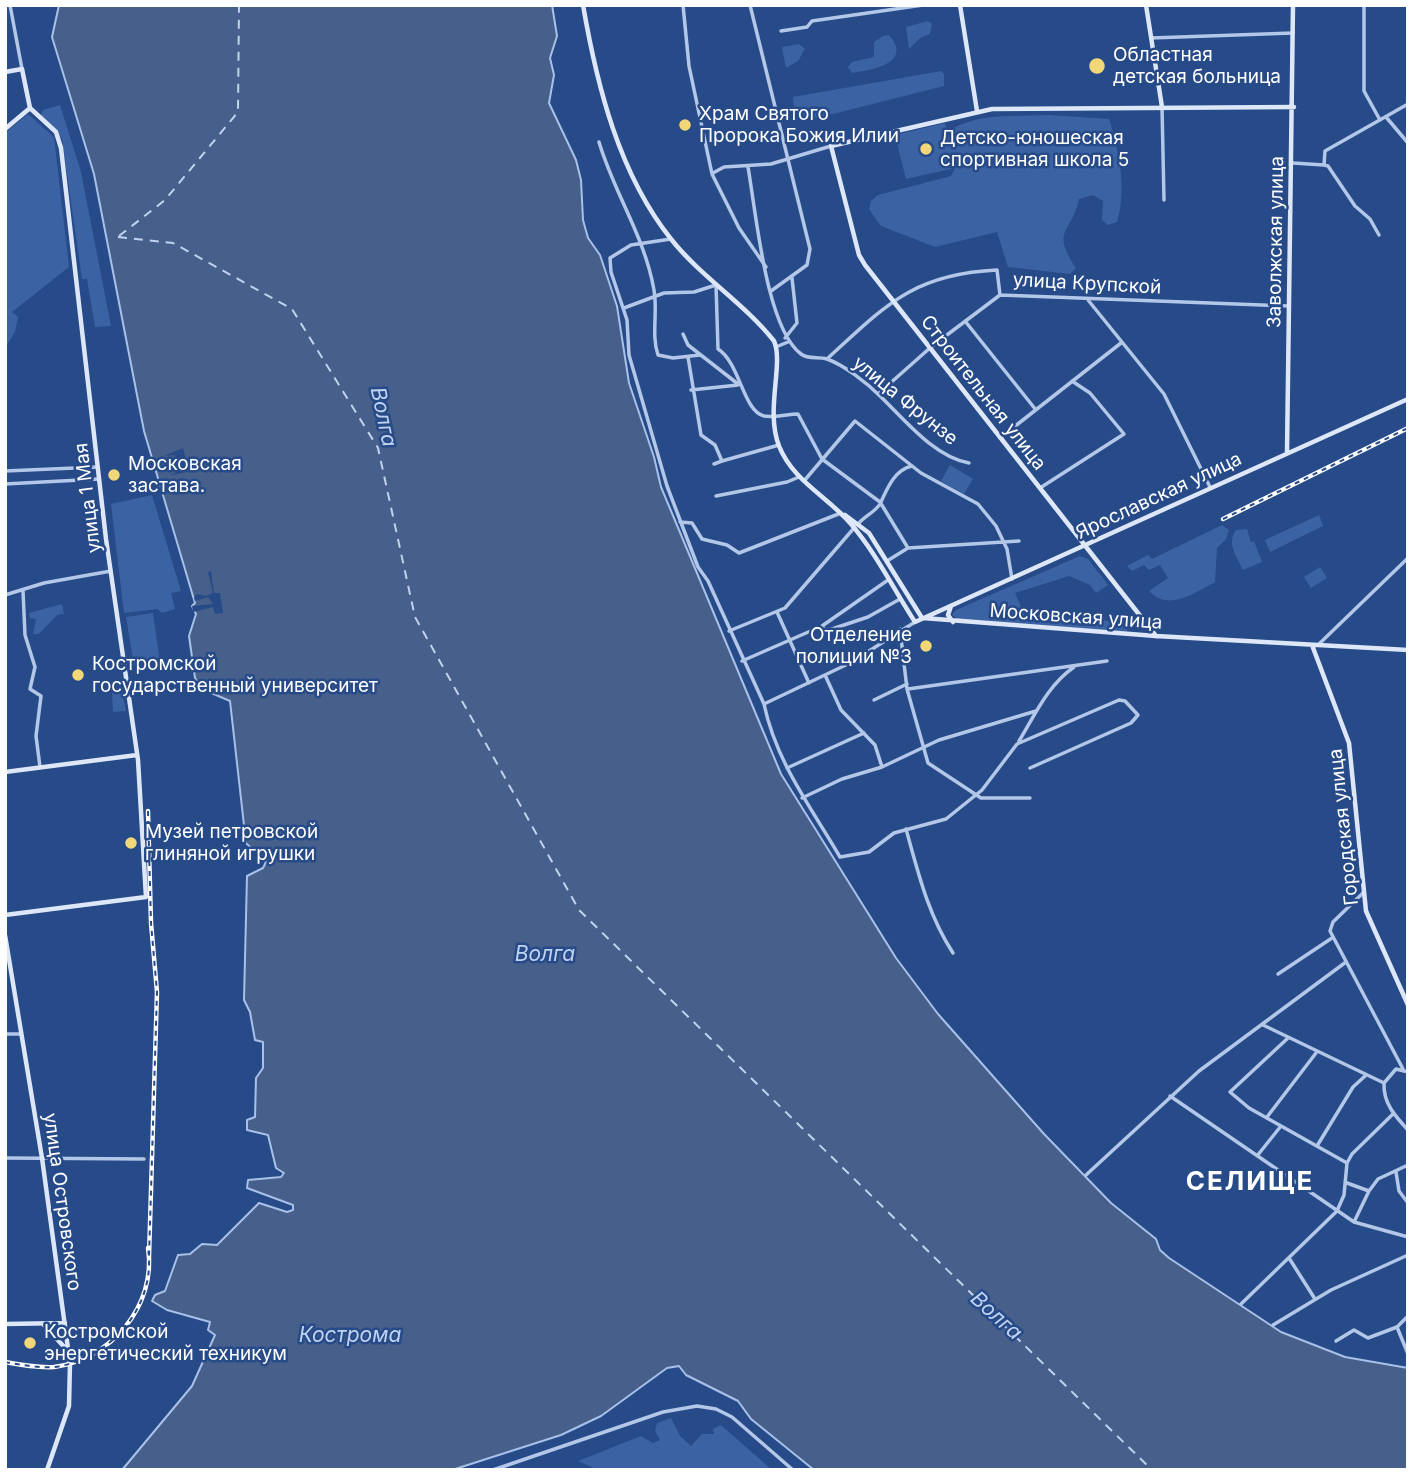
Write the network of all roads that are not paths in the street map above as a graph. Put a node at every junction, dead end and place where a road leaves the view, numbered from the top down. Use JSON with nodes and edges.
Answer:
{"nodes":[{"id":1,"x":10,"y":5,"type":"edge"},
{"id":2,"x":583,"y":5,"type":"edge"},
{"id":3,"x":683,"y":5,"type":"edge"},
{"id":4,"x":750,"y":5,"type":"edge"},
{"id":5,"x":923,"y":5,"type":"edge"},
{"id":6,"x":960,"y":5,"type":"edge"},
{"id":7,"x":1146,"y":5,"type":"edge"},
{"id":8,"x":1293,"y":5,"type":"edge"},
{"id":9,"x":1364,"y":5,"type":"edge"},
{"id":10,"x":889,"y":8,"type":"edge"},
{"id":11,"x":781,"y":31,"type":"dead end"},
{"id":12,"x":1294,"y":33,"type":"junction"},
{"id":13,"x":1152,"y":38,"type":"junction"},
{"id":14,"x":22,"y":69,"type":"junction"},
{"id":15,"x":5,"y":72,"type":"edge"},
{"id":16,"x":1408,"y":104,"type":"edge"},
{"id":17,"x":1162,"y":107,"type":"junction"},
{"id":18,"x":1294,"y":107,"type":"junction"},
{"id":19,"x":30,"y":108,"type":"junction"},
{"id":20,"x":977,"y":111,"type":"junction"},
{"id":21,"x":1385,"y":117,"type":"junction"},
{"id":22,"x":1380,"y":120,"type":"junction"},
{"id":23,"x":5,"y":129,"type":"edge"},
{"id":24,"x":599,"y":142,"type":"dead end"},
{"id":25,"x":1408,"y":143,"type":"edge"},
{"id":26,"x":831,"y":146,"type":"junction"},
{"id":27,"x":788,"y":157,"type":"junction"},
{"id":28,"x":1293,"y":163,"type":"junction"},
{"id":29,"x":1324,"y":165,"type":"junction"},
{"id":30,"x":748,"y":167,"type":"junction"},
{"id":31,"x":712,"y":174,"type":"junction"},
{"id":32,"x":1164,"y":200,"type":"dead end"},
{"id":33,"x":1379,"y":235,"type":"dead end"},
{"id":34,"x":671,"y":239,"type":"junction"},
{"id":35,"x":640,"y":243,"type":"junction"},
{"id":36,"x":767,"y":268,"type":"junction"},
{"id":37,"x":792,"y":277,"type":"junction"},
{"id":38,"x":716,"y":285,"type":"junction"},
{"id":39,"x":771,"y":291,"type":"junction"},
{"id":40,"x":1000,"y":295,"type":"junction"},
{"id":41,"x":655,"y":297,"type":"junction"},
{"id":42,"x":1088,"y":299,"type":"junction"},
{"id":43,"x":892,"y":300,"type":"junction"},
{"id":44,"x":1288,"y":306,"type":"junction"},
{"id":45,"x":624,"y":308,"type":"junction"},
{"id":46,"x":965,"y":321,"type":"junction"},
{"id":47,"x":683,"y":334,"type":"dead end"},
{"id":48,"x":786,"y":340,"type":"junction"},
{"id":49,"x":1121,"y":342,"type":"junction"},
{"id":50,"x":776,"y":347,"type":"junction"},
{"id":51,"x":931,"y":347,"type":"junction"},
{"id":52,"x":700,"y":355,"type":"junction"},
{"id":53,"x":688,"y":357,"type":"junction"},
{"id":54,"x":827,"y":359,"type":"junction"},
{"id":55,"x":1072,"y":381,"type":"junction"},
{"id":56,"x":740,"y":385,"type":"junction"},
{"id":57,"x":691,"y":390,"type":"junction"},
{"id":58,"x":878,"y":394,"type":"junction"},
{"id":59,"x":1408,"y":399,"type":"edge"},
{"id":60,"x":1036,"y":410,"type":"junction"},
{"id":61,"x":772,"y":416,"type":"junction"},
{"id":62,"x":1000,"y":438,"type":"junction"},
{"id":63,"x":779,"y":445,"type":"junction"},
{"id":64,"x":1287,"y":452,"type":"junction"},
{"id":65,"x":822,"y":459,"type":"junction"},
{"id":66,"x":722,"y":461,"type":"junction"},
{"id":67,"x":969,"y":463,"type":"dead end"},
{"id":68,"x":714,"y":464,"type":"dead end"},
{"id":69,"x":912,"y":466,"type":"junction"},
{"id":70,"x":98,"y":467,"type":"junction"},
{"id":71,"x":5,"y":471,"type":"edge"},
{"id":72,"x":799,"y":477,"type":"junction"},
{"id":73,"x":99,"y":479,"type":"junction"},
{"id":74,"x":804,"y":482,"type":"junction"},
{"id":75,"x":5,"y":484,"type":"edge"},
{"id":76,"x":1210,"y":487,"type":"junction"},
{"id":77,"x":1040,"y":488,"type":"junction"},
{"id":78,"x":716,"y":496,"type":"dead end"},
{"id":79,"x":880,"y":502,"type":"junction"},
{"id":80,"x":841,"y":513,"type":"junction"},
{"id":81,"x":680,"y":522,"type":"junction"},
{"id":82,"x":859,"y":523,"type":"junction"},
{"id":83,"x":855,"y":528,"type":"junction"},
{"id":84,"x":1019,"y":541,"type":"dead end"},
{"id":85,"x":1004,"y":542,"type":"junction"},
{"id":86,"x":1085,"y":546,"type":"junction"},
{"id":87,"x":908,"y":548,"type":"junction"},
{"id":88,"x":1408,"y":558,"type":"edge"},
{"id":89,"x":887,"y":561,"type":"junction"},
{"id":90,"x":111,"y":571,"type":"junction"},
{"id":91,"x":1012,"y":579,"type":"junction"},
{"id":92,"x":888,"y":580,"type":"junction"},
{"id":93,"x":23,"y":591,"type":"junction"},
{"id":94,"x":5,"y":595,"type":"edge"},
{"id":95,"x":900,"y":599,"type":"junction"},
{"id":96,"x":951,"y":606,"type":"junction"},
{"id":97,"x":777,"y":612,"type":"junction"},
{"id":98,"x":923,"y":618,"type":"junction"},
{"id":99,"x":915,"y":622,"type":"junction"},
{"id":100,"x":953,"y":622,"type":"junction"},
{"id":101,"x":822,"y":626,"type":"junction"},
{"id":102,"x":900,"y":629,"type":"junction"},
{"id":103,"x":729,"y":631,"type":"junction"},
{"id":104,"x":1156,"y":636,"type":"junction"},
{"id":105,"x":789,"y":642,"type":"junction"},
{"id":106,"x":1315,"y":645,"type":"junction"},
{"id":107,"x":1408,"y":650,"type":"edge"},
{"id":108,"x":742,"y":661,"type":"junction"},
{"id":109,"x":1107,"y":661,"type":"dead end"},
{"id":110,"x":1076,"y":666,"type":"junction"},
{"id":111,"x":825,"y":675,"type":"junction"},
{"id":112,"x":809,"y":682,"type":"junction"},
{"id":113,"x":907,"y":687,"type":"junction"},
{"id":114,"x":874,"y":700,"type":"dead end"},
{"id":115,"x":764,"y":704,"type":"junction"},
{"id":116,"x":1036,"y":711,"type":"junction"},
{"id":117,"x":864,"y":733,"type":"junction"},
{"id":118,"x":1017,"y":744,"type":"junction"},
{"id":119,"x":922,"y":748,"type":"junction"},
{"id":120,"x":137,"y":755,"type":"junction"},
{"id":121,"x":40,"y":767,"type":"junction"},
{"id":122,"x":882,"y":767,"type":"junction"},
{"id":123,"x":787,"y":768,"type":"junction"},
{"id":124,"x":1030,"y":768,"type":"dead end"},
{"id":125,"x":5,"y":772,"type":"edge"},
{"id":126,"x":973,"y":794,"type":"junction"},
{"id":127,"x":802,"y":798,"type":"junction"},
{"id":128,"x":1030,"y":798,"type":"dead end"},
{"id":129,"x":906,"y":829,"type":"junction"},
{"id":130,"x":1364,"y":892,"type":"junction"},
{"id":131,"x":5,"y":915,"type":"edge"},
{"id":132,"x":5,"y":935,"type":"edge"},
{"id":133,"x":1332,"y":938,"type":"junction"},
{"id":134,"x":953,"y":953,"type":"dead end"},
{"id":135,"x":1346,"y":962,"type":"junction"},
{"id":136,"x":1278,"y":974,"type":"dead end"},
{"id":137,"x":1408,"y":1005,"type":"edge"},
{"id":138,"x":1263,"y":1025,"type":"junction"},
{"id":139,"x":5,"y":1034,"type":"edge"},
{"id":140,"x":23,"y":1034,"type":"junction"},
{"id":141,"x":1288,"y":1038,"type":"junction"},
{"id":142,"x":1316,"y":1052,"type":"junction"},
{"id":143,"x":1406,"y":1070,"type":"edge"},
{"id":144,"x":1365,"y":1076,"type":"junction"},
{"id":145,"x":1384,"y":1083,"type":"junction"},
{"id":146,"x":1170,"y":1096,"type":"junction"},
{"id":147,"x":1393,"y":1114,"type":"junction"},
{"id":148,"x":1267,"y":1117,"type":"junction"},
{"id":149,"x":1281,"y":1126,"type":"junction"},
{"id":150,"x":1408,"y":1130,"type":"edge"},
{"id":151,"x":1317,"y":1147,"type":"junction"},
{"id":152,"x":1256,"y":1156,"type":"junction"},
{"id":153,"x":5,"y":1158,"type":"edge"},
{"id":154,"x":42,"y":1158,"type":"junction"},
{"id":155,"x":144,"y":1159,"type":"dead end"},
{"id":156,"x":1347,"y":1163,"type":"junction"},
{"id":157,"x":1408,"y":1165,"type":"edge"},
{"id":158,"x":1396,"y":1171,"type":"junction"},
{"id":159,"x":1086,"y":1175,"type":"dead end"},
{"id":160,"x":1347,"y":1183,"type":"junction"},
{"id":161,"x":1369,"y":1191,"type":"junction"},
{"id":162,"x":1408,"y":1203,"type":"edge"},
{"id":163,"x":1337,"y":1211,"type":"junction"},
{"id":164,"x":1354,"y":1222,"type":"junction"},
{"id":165,"x":1408,"y":1237,"type":"edge"},
{"id":166,"x":1408,"y":1255,"type":"edge"},
{"id":167,"x":1289,"y":1258,"type":"junction"},
{"id":168,"x":1315,"y":1299,"type":"junction"},
{"id":169,"x":1241,"y":1304,"type":"dead end"},
{"id":170,"x":1408,"y":1316,"type":"edge"},
{"id":171,"x":65,"y":1322,"type":"junction"},
{"id":172,"x":43,"y":1323,"type":"junction"},
{"id":173,"x":5,"y":1324,"type":"edge"},
{"id":174,"x":1273,"y":1325,"type":"dead end"},
{"id":175,"x":1397,"y":1327,"type":"junction"},
{"id":176,"x":1336,"y":1340,"type":"dead end"},
{"id":177,"x":1406,"y":1345,"type":"edge"},
{"id":178,"x":68,"y":1351,"type":"junction"},
{"id":179,"x":1408,"y":1354,"type":"edge"},
{"id":180,"x":47,"y":1470,"type":"edge"},
{"id":181,"x":493,"y":1470,"type":"edge"},
{"id":182,"x":793,"y":1470,"type":"edge"}],
"edges":[{"from":1,"to":14,"type":"street"},
{"from":2,"to":34,"type":"street"},
{"from":3,"to":31,"type":"street"},
{"from":4,"to":27,"type":"street"},
{"from":5,"to":10,"type":"street"},
{"from":6,"to":20,"type":"street"},
{"from":7,"to":13,"type":"street"},
{"from":8,"to":12,"type":"street","name":"Заволжская улица"},
{"from":9,"to":22,"type":"street"},
{"from":10,"to":11,"type":"street"},
{"from":12,"to":13,"type":"street"},
{"from":12,"to":18,"type":"street","name":"Заволжская улица"},
{"from":13,"to":17,"type":"street"},
{"from":14,"to":15,"type":"street"},
{"from":14,"to":19,"type":"street"},
{"from":16,"to":21,"type":"street"},
{"from":17,"to":18,"type":"street"},
{"from":17,"to":20,"type":"street"},
{"from":17,"to":32,"type":"street"},
{"from":18,"to":28,"type":"street","name":"Заволжская улица"},
{"from":19,"to":23,"type":"street"},
{"from":19,"to":70,"type":"street","name":"улица 1 Мая"},
{"from":20,"to":26,"type":"street"},
{"from":21,"to":22,"type":"street"},
{"from":21,"to":25,"type":"street"},
{"from":22,"to":29,"type":"street"},
{"from":24,"to":35,"type":"street"},
{"from":26,"to":27,"type":"street"},
{"from":26,"to":43,"type":"street","name":"Строительная улица"},
{"from":27,"to":30,"type":"street"},
{"from":27,"to":37,"type":"street"},
{"from":28,"to":29,"type":"street"},
{"from":28,"to":44,"type":"street","name":"Заволжская улица"},
{"from":29,"to":33,"type":"street"},
{"from":30,"to":31,"type":"street"},
{"from":30,"to":36,"type":"street"},
{"from":31,"to":36,"type":"street"},
{"from":34,"to":35,"type":"street"},
{"from":34,"to":38,"type":"street"},
{"from":35,"to":41,"type":"street"},
{"from":35,"to":45,"type":"street"},
{"from":36,"to":39,"type":"street"},
{"from":37,"to":39,"type":"street"},
{"from":37,"to":48,"type":"street"},
{"from":38,"to":41,"type":"street"},
{"from":38,"to":50,"type":"street"},
{"from":38,"to":56,"type":"street"},
{"from":39,"to":48,"type":"street"},
{"from":40,"to":42,"type":"street","name":"улица Крупской"},
{"from":40,"to":43,"type":"street"},
{"from":40,"to":46,"type":"street","name":"улица Крупской"},
{"from":41,"to":45,"type":"street"},
{"from":41,"to":53,"type":"street"},
{"from":42,"to":44,"type":"street","name":"улица Крупской"},
{"from":42,"to":49,"type":"street"},
{"from":43,"to":51,"type":"street","name":"Строительная улица"},
{"from":43,"to":54,"type":"street"},
{"from":44,"to":64,"type":"street","name":"Заволжская улица"},
{"from":45,"to":81,"type":"street"},
{"from":46,"to":51,"type":"street","name":"улица Крупской"},
{"from":46,"to":60,"type":"street"},
{"from":47,"to":52,"type":"street"},
{"from":48,"to":50,"type":"street"},
{"from":48,"to":54,"type":"street","name":"улица Фрунзе"},
{"from":49,"to":55,"type":"street"},
{"from":49,"to":76,"type":"street"},
{"from":50,"to":61,"type":"street"},
{"from":51,"to":58,"type":"street","name":"улица Крупской"},
{"from":51,"to":62,"type":"street","name":"Строительная улица"},
{"from":52,"to":53,"type":"street"},
{"from":52,"to":56,"type":"street"},
{"from":53,"to":57,"type":"street"},
{"from":54,"to":58,"type":"street","name":"улица Фрунзе"},
{"from":55,"to":60,"type":"street"},
{"from":55,"to":77,"type":"street"},
{"from":56,"to":57,"type":"street"},
{"from":56,"to":61,"type":"street"},
{"from":57,"to":66,"type":"street"},
{"from":58,"to":67,"type":"street","name":"улица Фрунзе"},
{"from":59,"to":64,"type":"street","name":"Ярославская улица"},
{"from":60,"to":62,"type":"street"},
{"from":61,"to":63,"type":"street"},
{"from":61,"to":65,"type":"street"},
{"from":62,"to":77,"type":"street","name":"Строительная улица"},
{"from":63,"to":66,"type":"street"},
{"from":63,"to":72,"type":"street"},
{"from":64,"to":76,"type":"street","name":"Ярославская улица"},
{"from":65,"to":69,"type":"street"},
{"from":65,"to":74,"type":"street"},
{"from":65,"to":79,"type":"street"},
{"from":66,"to":68,"type":"street"},
{"from":69,"to":79,"type":"street"},
{"from":69,"to":85,"type":"street"},
{"from":70,"to":71,"type":"street"},
{"from":70,"to":73,"type":"street","name":"улица 1 Мая"},
{"from":72,"to":74,"type":"street"},
{"from":72,"to":78,"type":"street"},
{"from":73,"to":75,"type":"street"},
{"from":73,"to":90,"type":"street","name":"улица 1 Мая"},
{"from":74,"to":80,"type":"street"},
{"from":76,"to":86,"type":"street","name":"Ярославская улица"},
{"from":77,"to":86,"type":"street","name":"Строительная улица"},
{"from":79,"to":82,"type":"street"},
{"from":79,"to":87,"type":"street"},
{"from":80,"to":81,"type":"street"},
{"from":80,"to":82,"type":"street"},
{"from":80,"to":83,"type":"street"},
{"from":81,"to":103,"type":"street"},
{"from":82,"to":89,"type":"street"},
{"from":83,"to":92,"type":"street"},
{"from":83,"to":97,"type":"street"},
{"from":84,"to":85,"type":"street"},
{"from":85,"to":87,"type":"street"},
{"from":85,"to":91,"type":"street"},
{"from":86,"to":91,"type":"street","name":"Ярославская улица"},
{"from":86,"to":104,"type":"street","name":"Строительная улица"},
{"from":87,"to":89,"type":"street"},
{"from":88,"to":106,"type":"street"},
{"from":89,"to":98,"type":"street"},
{"from":90,"to":93,"type":"street"},
{"from":90,"to":120,"type":"street","name":"улица 1 Мая"},
{"from":91,"to":96,"type":"street","name":"Ярославская улица"},
{"from":92,"to":95,"type":"street"},
{"from":92,"to":101,"type":"street"},
{"from":93,"to":94,"type":"street"},
{"from":93,"to":121,"type":"street"},
{"from":95,"to":99,"type":"street"},
{"from":95,"to":101,"type":"street"},
{"from":96,"to":98,"type":"street","name":"Ярославская улица"},
{"from":96,"to":100,"type":"street"},
{"from":97,"to":103,"type":"street"},
{"from":97,"to":105,"type":"street"},
{"from":98,"to":99,"type":"street"},
{"from":98,"to":100,"type":"street","name":"Московская улица"},
{"from":99,"to":102,"type":"street"},
{"from":100,"to":104,"type":"street","name":"Московская улица"},
{"from":101,"to":105,"type":"street"},
{"from":102,"to":111,"type":"street"},
{"from":102,"to":113,"type":"street"},
{"from":103,"to":108,"type":"street"},
{"from":104,"to":106,"type":"street","name":"Московская улица"},
{"from":105,"to":108,"type":"street"},
{"from":105,"to":112,"type":"street"},
{"from":106,"to":107,"type":"street","name":"Московская улица"},
{"from":106,"to":130,"type":"street","name":"Городская улица"},
{"from":108,"to":115,"type":"street"},
{"from":109,"to":110,"type":"street"},
{"from":110,"to":113,"type":"street"},
{"from":110,"to":116,"type":"street"},
{"from":111,"to":112,"type":"street"},
{"from":111,"to":117,"type":"street"},
{"from":112,"to":115,"type":"street"},
{"from":113,"to":114,"type":"street"},
{"from":113,"to":119,"type":"street"},
{"from":115,"to":123,"type":"street"},
{"from":116,"to":118,"type":"street"},
{"from":116,"to":119,"type":"street"},
{"from":117,"to":122,"type":"street"},
{"from":117,"to":123,"type":"street"},
{"from":118,"to":124,"type":"street"},
{"from":118,"to":126,"type":"street"},
{"from":119,"to":122,"type":"street"},
{"from":119,"to":126,"type":"street"},
{"from":120,"to":121,"type":"street"},
{"from":120,"to":131,"type":"street","name":"улица 1 Мая"},
{"from":121,"to":125,"type":"street"},
{"from":122,"to":127,"type":"street"},
{"from":123,"to":127,"type":"street"},
{"from":126,"to":128,"type":"street"},
{"from":126,"to":129,"type":"street"},
{"from":127,"to":129,"type":"street"},
{"from":129,"to":134,"type":"street"},
{"from":130,"to":133,"type":"street"},
{"from":130,"to":137,"type":"street","name":"Городская улица"},
{"from":132,"to":140,"type":"street","name":"улица Островского"},
{"from":133,"to":135,"type":"street"},
{"from":133,"to":136,"type":"street"},
{"from":135,"to":138,"type":"street"},
{"from":135,"to":143,"type":"street"},
{"from":138,"to":141,"type":"street"},
{"from":138,"to":146,"type":"street"},
{"from":139,"to":140,"type":"street"},
{"from":140,"to":154,"type":"street","name":"улица Островского"},
{"from":141,"to":142,"type":"street"},
{"from":141,"to":148,"type":"street"},
{"from":142,"to":144,"type":"street"},
{"from":142,"to":148,"type":"street"},
{"from":143,"to":145,"type":"street"},
{"from":144,"to":145,"type":"street"},
{"from":144,"to":151,"type":"street"},
{"from":145,"to":147,"type":"street"},
{"from":146,"to":152,"type":"street"},
{"from":146,"to":159,"type":"street"},
{"from":147,"to":150,"type":"street"},
{"from":147,"to":156,"type":"street"},
{"from":148,"to":149,"type":"street"},
{"from":149,"to":151,"type":"street"},
{"from":149,"to":152,"type":"street"},
{"from":151,"to":156,"type":"street"},
{"from":152,"to":163,"type":"street"},
{"from":153,"to":154,"type":"street"},
{"from":154,"to":155,"type":"street"},
{"from":154,"to":171,"type":"street","name":"улица Островского"},
{"from":156,"to":160,"type":"street"},
{"from":157,"to":158,"type":"street"},
{"from":158,"to":161,"type":"street"},
{"from":158,"to":162,"type":"street"},
{"from":160,"to":161,"type":"street"},
{"from":160,"to":163,"type":"street"},
{"from":161,"to":164,"type":"street"},
{"from":163,"to":164,"type":"street"},
{"from":163,"to":167,"type":"street"},
{"from":164,"to":165,"type":"street"},
{"from":166,"to":168,"type":"street"},
{"from":167,"to":168,"type":"street"},
{"from":167,"to":169,"type":"street"},
{"from":168,"to":174,"type":"street"},
{"from":170,"to":175,"type":"street"},
{"from":171,"to":172,"type":"street"},
{"from":171,"to":178,"type":"street","name":"улица Островского"},
{"from":172,"to":173,"type":"street"},
{"from":172,"to":178,"type":"street"},
{"from":175,"to":176,"type":"street"},
{"from":175,"to":177,"type":"street"},
{"from":177,"to":179,"type":"street"},
{"from":178,"to":180,"type":"street","name":"улица Островского"},
{"from":181,"to":182,"type":"street"}]}
